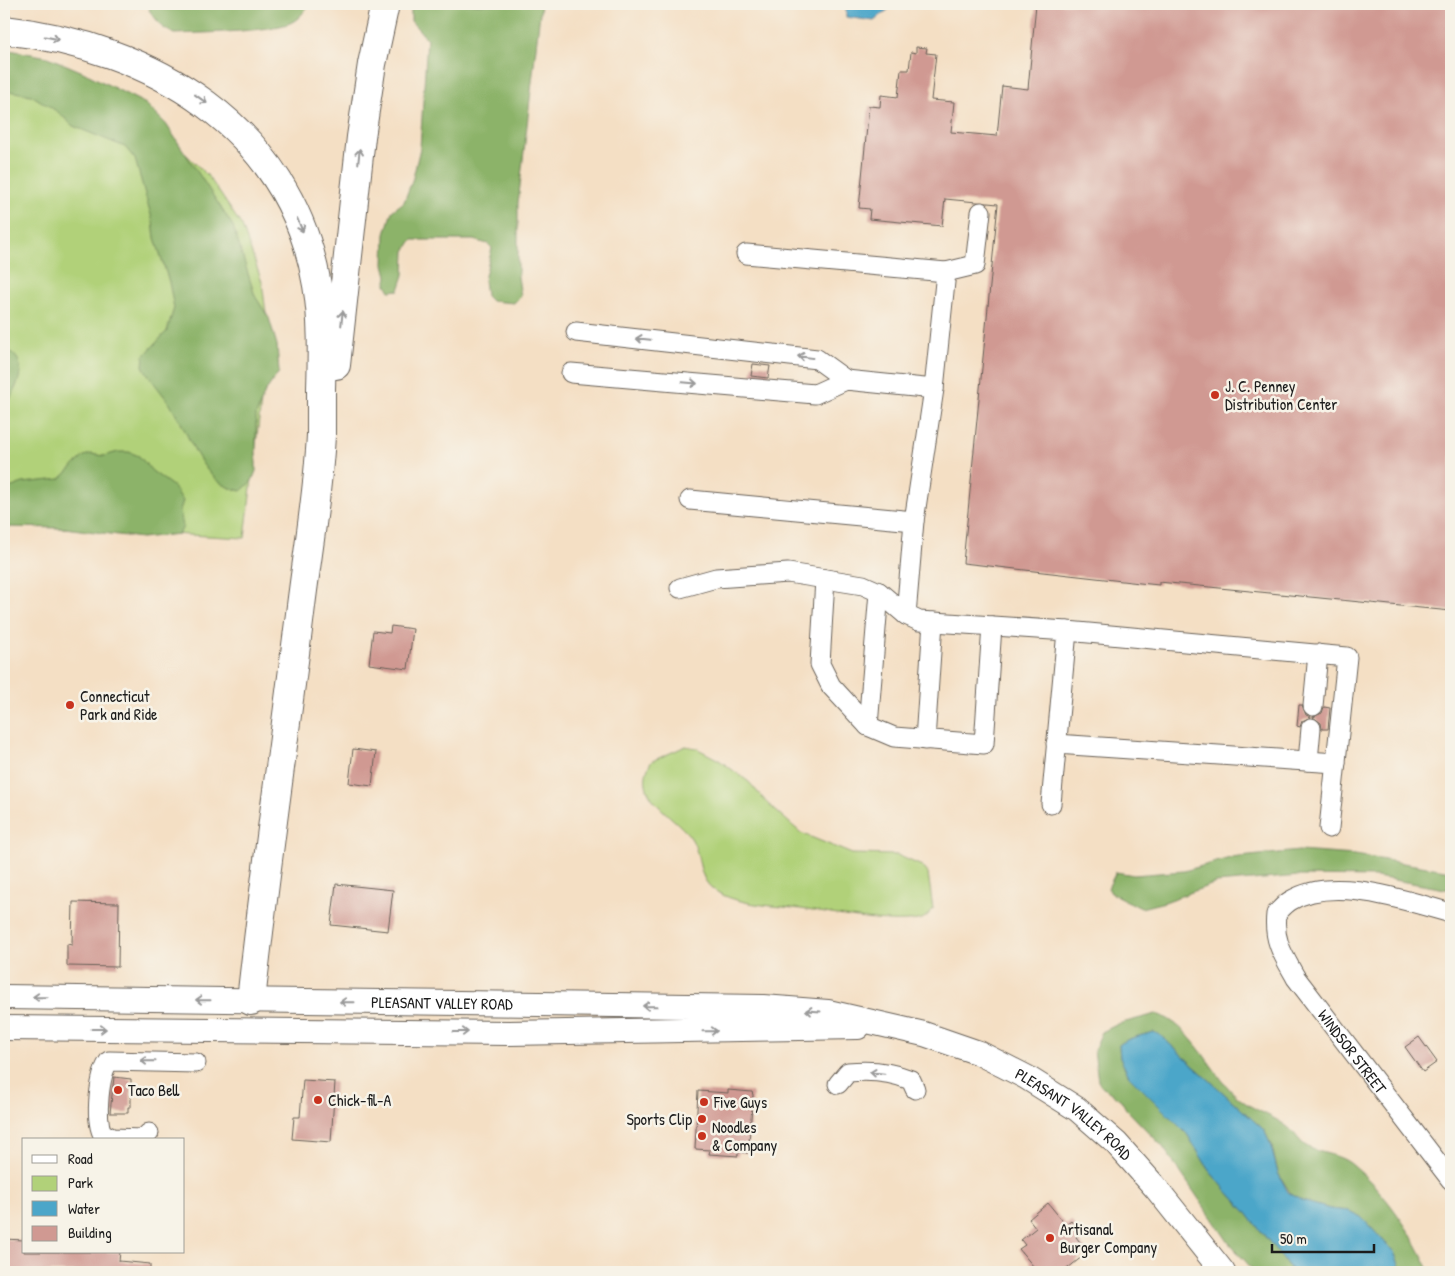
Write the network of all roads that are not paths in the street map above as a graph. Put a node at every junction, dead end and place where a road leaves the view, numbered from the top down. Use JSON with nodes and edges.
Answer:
{"nodes":[{"id":1,"x":385,"y":4,"type":"edge"},
{"id":2,"x":4,"y":30,"type":"edge"},
{"id":3,"x":981,"y":212,"type":"dead end"},
{"id":4,"x":746,"y":254,"type":"dead end"},
{"id":5,"x":946,"y":272,"type":"junction"},
{"id":6,"x":576,"y":332,"type":"dead end"},
{"id":7,"x":571,"y":374,"type":"dead end"},
{"id":8,"x":846,"y":380,"type":"junction"},
{"id":9,"x":934,"y":389,"type":"junction"},
{"id":10,"x":321,"y":435,"type":"junction"},
{"id":11,"x":690,"y":500,"type":"dead end"},
{"id":12,"x":914,"y":521,"type":"junction"},
{"id":13,"x":825,"y":579,"type":"junction"},
{"id":14,"x":680,"y":588,"type":"dead end"},
{"id":15,"x":879,"y":592,"type":"junction"},
{"id":16,"x":906,"y":615,"type":"junction"},
{"id":17,"x":933,"y":622,"type":"junction"},
{"id":18,"x":992,"y":626,"type":"junction"},
{"id":19,"x":1067,"y":631,"type":"junction"},
{"id":20,"x":1318,"y":654,"type":"junction"},
{"id":21,"x":1313,"y":706,"type":"dead end"},
{"id":22,"x":868,"y":726,"type":"junction"},
{"id":23,"x":1311,"y":728,"type":"dead end"},
{"id":24,"x":925,"y":740,"type":"junction"},
{"id":25,"x":1056,"y":744,"type":"junction"},
{"id":26,"x":1308,"y":761,"type":"junction"},
{"id":27,"x":1336,"y":763,"type":"junction"},
{"id":28,"x":1051,"y":804,"type":"dead end"},
{"id":29,"x":1329,"y":828,"type":"dead end"},
{"id":30,"x":1451,"y":913,"type":"edge"},
{"id":31,"x":4,"y":997,"type":"edge"},
{"id":32,"x":251,"y":1001,"type":"junction"},
{"id":33,"x":546,"y":1004,"type":"junction"},
{"id":34,"x":877,"y":1025,"type":"junction"},
{"id":35,"x":4,"y":1028,"type":"edge"},
{"id":36,"x":249,"y":1030,"type":"junction"},
{"id":37,"x":546,"y":1032,"type":"junction"},
{"id":38,"x":196,"y":1064,"type":"dead end"},
{"id":39,"x":838,"y":1084,"type":"dead end"},
{"id":40,"x":915,"y":1089,"type":"dead end"},
{"id":41,"x":149,"y":1133,"type":"dead end"},
{"id":42,"x":112,"y":1138,"type":"edge"},
{"id":43,"x":144,"y":1138,"type":"edge"},
{"id":44,"x":1451,"y":1180,"type":"edge"},
{"id":45,"x":1223,"y":1272,"type":"edge"}],
"edges":[{"from":10,"to":1,"type":"highway","one_way":true},
{"from":2,"to":10,"type":"highway","one_way":true},
{"from":3,"to":5,"type":"street"},
{"from":4,"to":5,"type":"street"},
{"from":5,"to":9,"type":"street"},
{"from":8,"to":6,"type":"street","one_way":true},
{"from":7,"to":8,"type":"street","one_way":true},
{"from":8,"to":9,"type":"street"},
{"from":9,"to":12,"type":"street"},
{"from":10,"to":32,"type":"highway"},
{"from":11,"to":12,"type":"street"},
{"from":12,"to":16,"type":"street"},
{"from":13,"to":14,"type":"street"},
{"from":13,"to":15,"type":"street"},
{"from":13,"to":22,"type":"street"},
{"from":15,"to":16,"type":"street"},
{"from":15,"to":22,"type":"street"},
{"from":16,"to":17,"type":"street"},
{"from":17,"to":18,"type":"street"},
{"from":17,"to":24,"type":"street"},
{"from":18,"to":19,"type":"street"},
{"from":18,"to":24,"type":"street"},
{"from":19,"to":20,"type":"street"},
{"from":19,"to":25,"type":"street"},
{"from":20,"to":21,"type":"street"},
{"from":20,"to":27,"type":"street"},
{"from":22,"to":24,"type":"street"},
{"from":23,"to":26,"type":"street"},
{"from":25,"to":26,"type":"street"},
{"from":25,"to":28,"type":"street"},
{"from":26,"to":27,"type":"street"},
{"from":27,"to":29,"type":"street"},
{"from":30,"to":44,"type":"street","name":"WINDSOR STREET"},
{"from":32,"to":31,"type":"main road","name":"PLEASANT VALLEY ROAD","one_way":true},
{"from":33,"to":32,"type":"main road","name":"PLEASANT VALLEY ROAD","one_way":true},
{"from":32,"to":36,"type":"main road"},
{"from":34,"to":33,"type":"main road","name":"PLEASANT VALLEY ROAD","one_way":true},
{"from":33,"to":37,"type":"main road"},
{"from":37,"to":34,"type":"main road","name":"PLEASANT VALLEY ROAD","one_way":true},
{"from":34,"to":45,"type":"main road","name":"PLEASANT VALLEY ROAD"},
{"from":35,"to":36,"type":"main road","name":"PLEASANT VALLEY ROAD","one_way":true},
{"from":36,"to":37,"type":"main road","name":"PLEASANT VALLEY ROAD","one_way":true},
{"from":38,"to":42,"type":"street","one_way":true},
{"from":40,"to":39,"type":"street","one_way":true},
{"from":43,"to":41,"type":"street","one_way":true}]}
